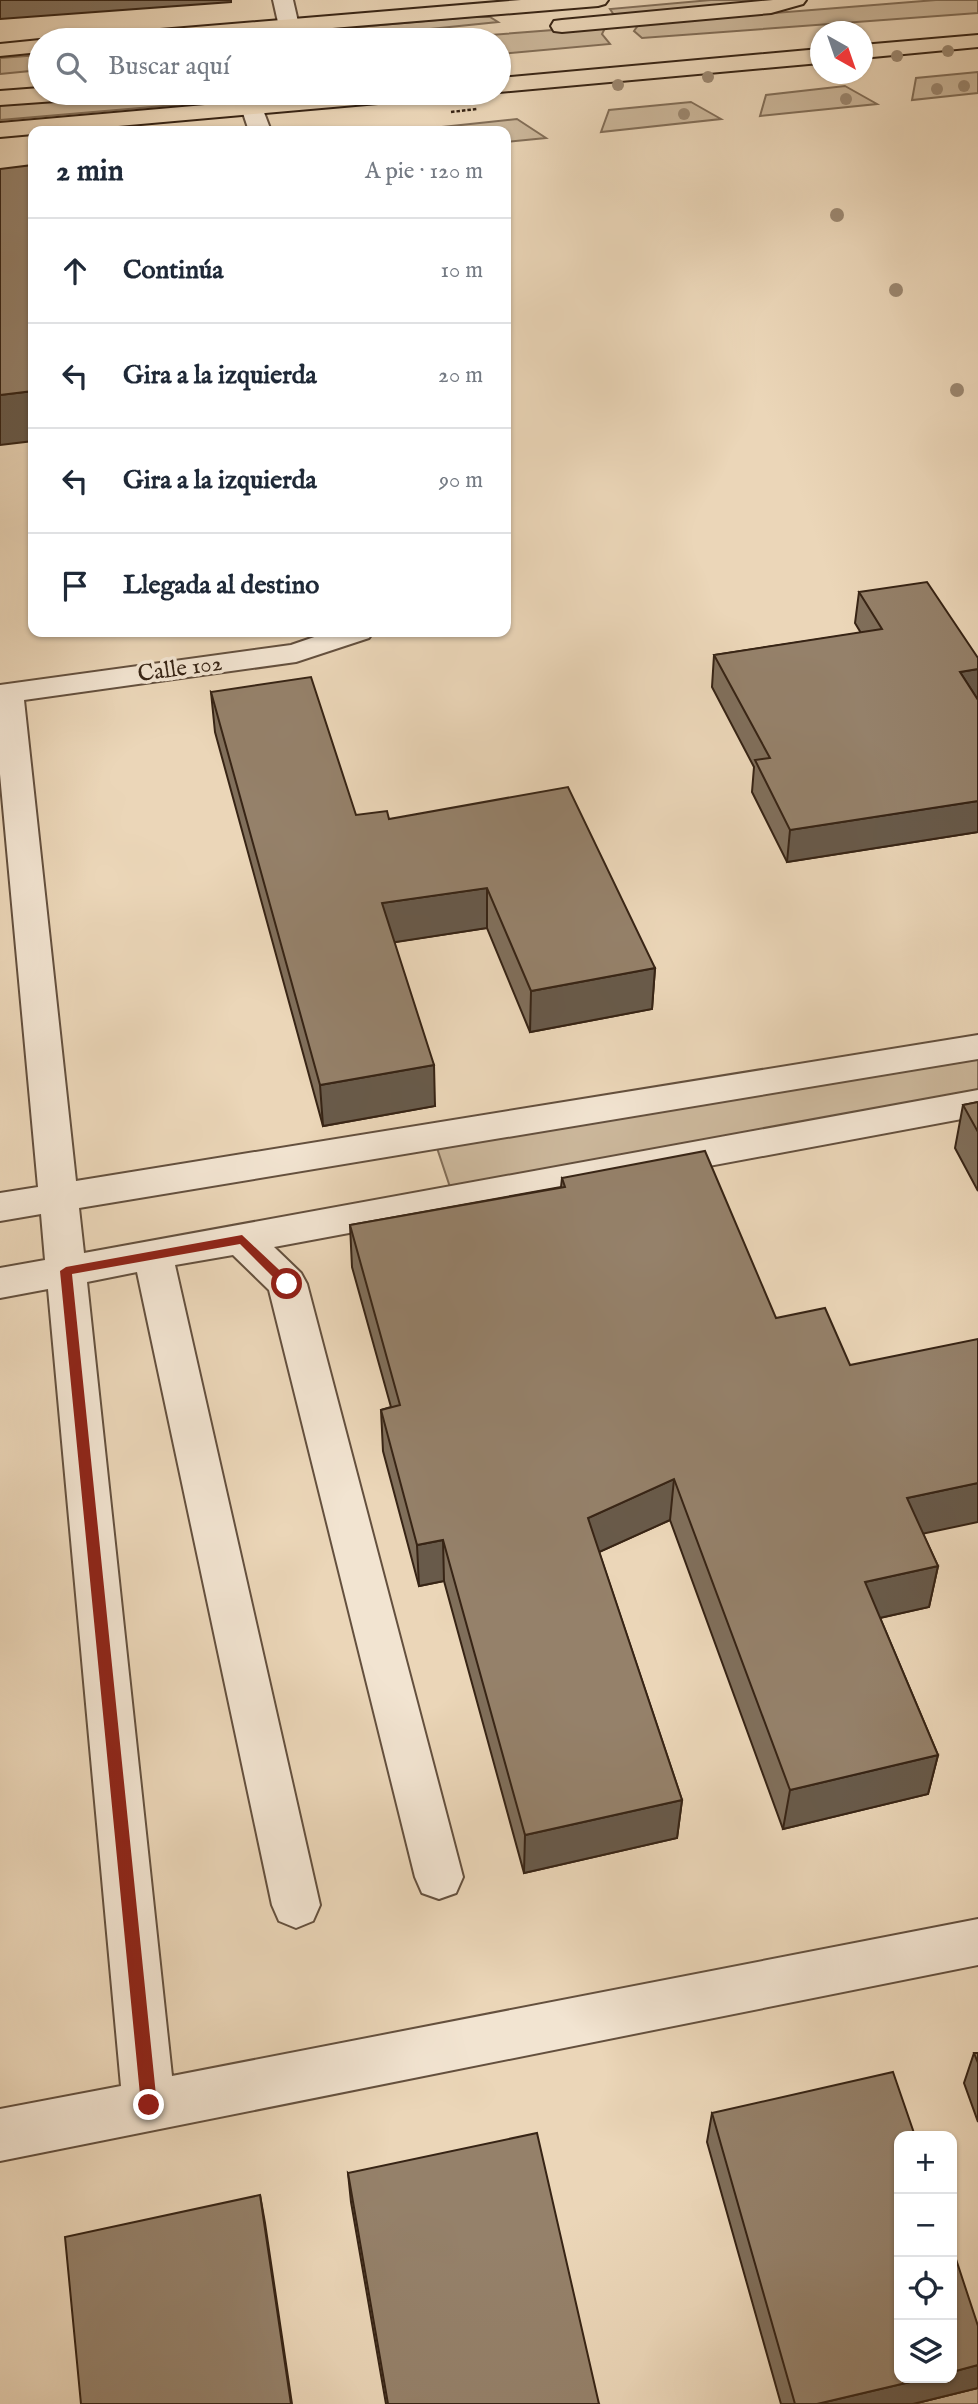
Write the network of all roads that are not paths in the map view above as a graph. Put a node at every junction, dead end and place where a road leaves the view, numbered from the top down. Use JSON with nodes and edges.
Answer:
{"nodes":[{"id":1,"x":283,"y":0,"type":"edge"},
{"id":2,"x":597,"y":0,"type":"edge"},
{"id":3,"x":796,"y":0,"type":"edge"},
{"id":4,"x":634,"y":19,"type":"junction"},
{"id":5,"x":288,"y":26,"type":"junction"},
{"id":6,"x":263,"y":28,"type":"edge"},
{"id":7,"x":978,"y":41,"type":"edge"},
{"id":8,"x":28,"y":47,"type":"edge"},
{"id":9,"x":0,"y":50,"type":"edge"},
{"id":10,"x":873,"y":51,"type":"edge"},
{"id":11,"x":810,"y":57,"type":"edge"},
{"id":12,"x":544,"y":58,"type":"dead end"},
{"id":13,"x":667,"y":70,"type":"junction"},
{"id":14,"x":28,"y":78,"type":"edge"},
{"id":15,"x":0,"y":81,"type":"edge"},
{"id":16,"x":511,"y":84,"type":"edge"},
{"id":17,"x":28,"y":96,"type":"edge"},
{"id":18,"x":0,"y":98,"type":"edge"},
{"id":19,"x":275,"y":105,"type":"edge"},
{"id":20,"x":252,"y":107,"type":"junction"},
{"id":21,"x":44,"y":126,"type":"edge"},
{"id":22,"x":258,"y":126,"type":"edge"},
{"id":23,"x":28,"y":127,"type":"edge"},
{"id":24,"x":0,"y":130,"type":"edge"},
{"id":25,"x":343,"y":637,"type":"edge"},
{"id":26,"x":4,"y":693,"type":"edge"},
{"id":27,"x":978,"y":1047,"type":"edge"},
{"id":28,"x":978,"y":1103,"type":"edge"},
{"id":29,"x":58,"y":1197,"type":"junction"},
{"id":30,"x":0,"y":1207,"type":"edge"},
{"id":31,"x":242,"y":1239,"type":"junction"},
{"id":32,"x":153,"y":1255,"type":"junction"},
{"id":33,"x":66,"y":1271,"type":"junction"},
{"id":34,"x":0,"y":1283,"type":"edge"},
{"id":35,"x":439,"y":1877,"type":"dead end"},
{"id":36,"x":296,"y":1905,"type":"dead end"},
{"id":37,"x":978,"y":1942,"type":"edge"},
{"id":38,"x":149,"y":2105,"type":"junction"},
{"id":39,"x":0,"y":2135,"type":"edge"}],
"edges":[{"from":1,"to":5,"type":"street"},
{"from":2,"to":4,"type":"main road"},
{"from":2,"to":5,"type":"main road"},
{"from":3,"to":4,"type":"main road"},
{"from":4,"to":13,"type":"main road"},
{"from":5,"to":6,"type":"main road"},
{"from":7,"to":10,"type":"main road"},
{"from":8,"to":9,"type":"main road"},
{"from":11,"to":13,"type":"main road"},
{"from":12,"to":13,"type":"main road"},
{"from":13,"to":16,"type":"main road"},
{"from":14,"to":15,"type":"main road"},
{"from":17,"to":18,"type":"main road"},
{"from":19,"to":20,"type":"main road"},
{"from":20,"to":21,"type":"main road"},
{"from":20,"to":22,"type":"street"},
{"from":23,"to":24,"type":"main road"},
{"from":25,"to":26,"type":"street","name":"Calle 102"},
{"from":26,"to":29,"type":"street"},
{"from":27,"to":29,"type":"street"},
{"from":28,"to":31,"type":"street"},
{"from":29,"to":30,"type":"street"},
{"from":29,"to":33,"type":"street"},
{"from":31,"to":32,"type":"street"},
{"from":31,"to":35,"type":"street"},
{"from":32,"to":33,"type":"street"},
{"from":32,"to":36,"type":"street"},
{"from":33,"to":34,"type":"street"},
{"from":33,"to":38,"type":"street"},
{"from":37,"to":38,"type":"street"},
{"from":38,"to":39,"type":"street"}]}
